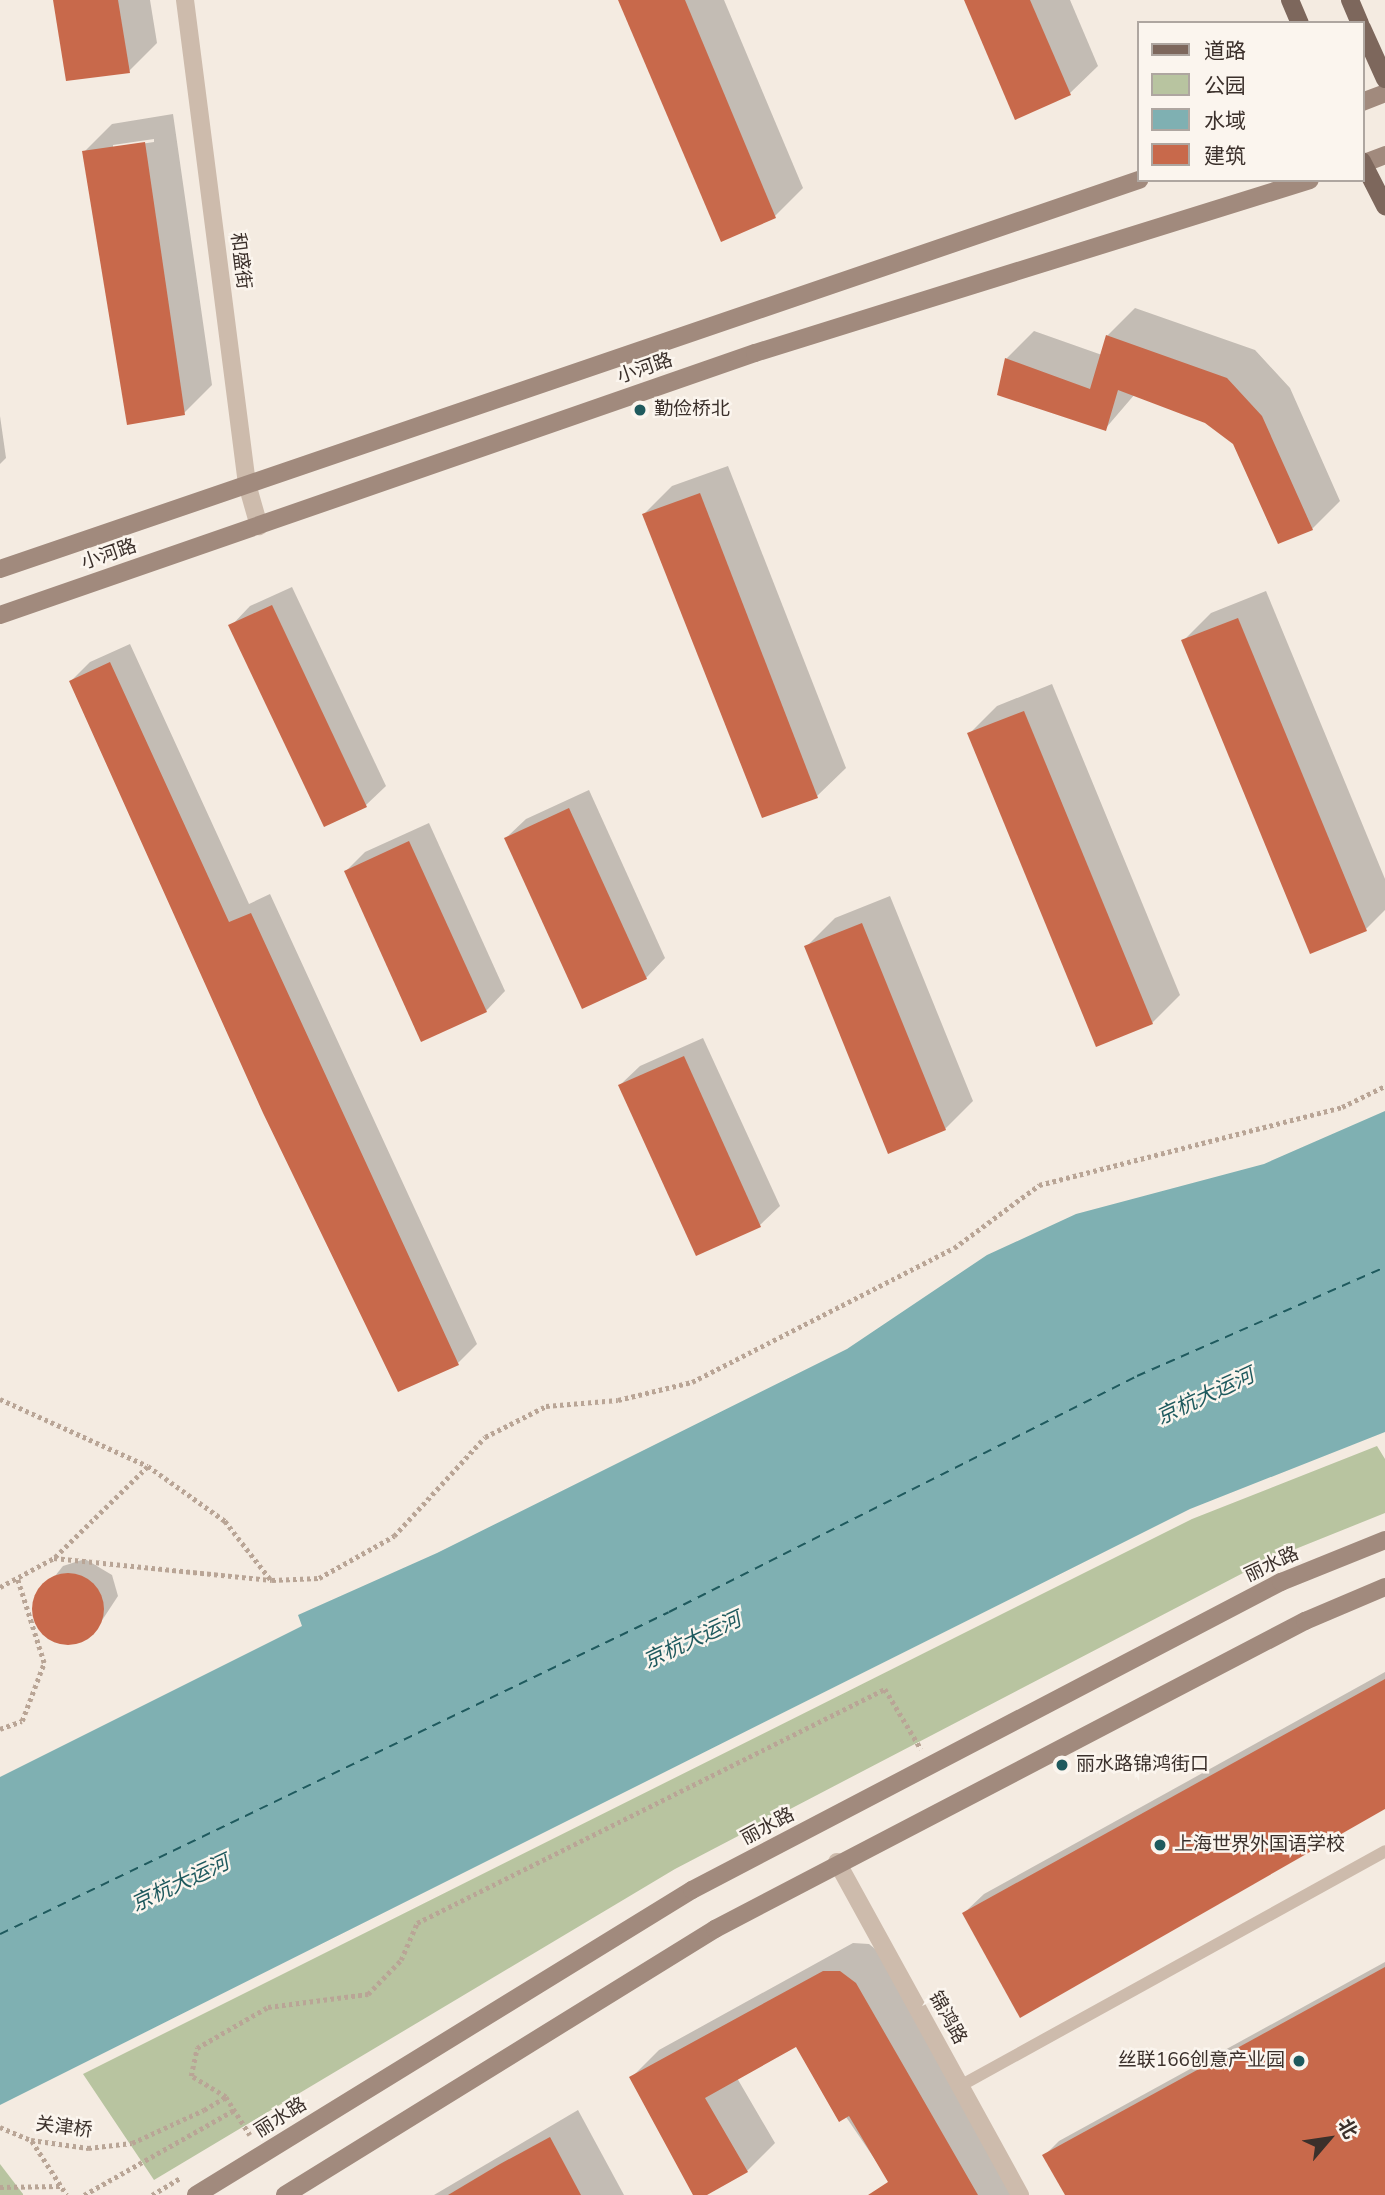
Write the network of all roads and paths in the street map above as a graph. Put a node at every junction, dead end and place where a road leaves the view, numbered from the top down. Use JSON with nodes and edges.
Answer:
{"nodes":[{"id":1,"x":185,"y":0,"type":"edge"},
{"id":2,"x":1290,"y":0,"type":"edge"},
{"id":3,"x":1350,"y":0,"type":"edge"},
{"id":4,"x":1299,"y":21,"type":"edge"},
{"id":5,"x":1359,"y":21,"type":"edge"},
{"id":6,"x":1364,"y":32,"type":"edge"},
{"id":7,"x":1385,"y":79,"type":"edge"},
{"id":8,"x":1385,"y":93,"type":"edge"},
{"id":9,"x":1364,"y":101,"type":"edge"},
{"id":10,"x":1385,"y":155,"type":"edge"},
{"id":11,"x":1364,"y":163,"type":"edge"},
{"id":12,"x":1364,"y":165,"type":"edge"},
{"id":13,"x":1136,"y":181,"type":"edge"},
{"id":14,"x":1304,"y":182,"type":"edge"},
{"id":15,"x":1385,"y":206,"type":"edge"},
{"id":16,"x":247,"y":484,"type":"junction"},
{"id":17,"x":259,"y":526,"type":"junction"},
{"id":18,"x":0,"y":569,"type":"edge"},
{"id":19,"x":0,"y":615,"type":"edge"},
{"id":20,"x":1385,"y":1086,"type":"edge"},
{"id":21,"x":0,"y":1399,"type":"edge"},
{"id":22,"x":148,"y":1466,"type":"junction"},
{"id":23,"x":1385,"y":1540,"type":"edge"},
{"id":24,"x":54,"y":1558,"type":"junction"},
{"id":25,"x":18,"y":1578,"type":"junction"},
{"id":26,"x":272,"y":1580,"type":"junction"},
{"id":27,"x":0,"y":1587,"type":"edge"},
{"id":28,"x":1385,"y":1587,"type":"edge"},
{"id":29,"x":0,"y":1729,"type":"edge"},
{"id":30,"x":921,"y":1750,"type":"dead end"},
{"id":31,"x":1385,"y":1851,"type":"edge"},
{"id":32,"x":837,"y":1862,"type":"junction"},
{"id":33,"x":960,"y":2086,"type":"junction"},
{"id":34,"x":226,"y":2097,"type":"junction"},
{"id":35,"x":234,"y":2110,"type":"junction"},
{"id":36,"x":0,"y":2127,"type":"edge"},
{"id":37,"x":250,"y":2136,"type":"dead end"},
{"id":38,"x":31,"y":2140,"type":"junction"},
{"id":39,"x":61,"y":2186,"type":"junction"},
{"id":40,"x":0,"y":2187,"type":"edge"},
{"id":41,"x":67,"y":2195,"type":"edge"},
{"id":42,"x":85,"y":2195,"type":"edge"},
{"id":43,"x":196,"y":2195,"type":"edge"},
{"id":44,"x":285,"y":2195,"type":"edge"},
{"id":45,"x":1020,"y":2195,"type":"edge"}],
"edges":[{"from":1,"to":16,"type":"street","name":"和盛街"},
{"from":2,"to":4,"type":"main road"},
{"from":3,"to":5,"type":"main road"},
{"from":6,"to":7,"type":"main road"},
{"from":8,"to":9,"type":"main road"},
{"from":10,"to":11,"type":"main road"},
{"from":12,"to":15,"type":"main road"},
{"from":13,"to":16,"type":"main road","name":"小河路"},
{"from":14,"to":17,"type":"main road","name":"小河路"},
{"from":16,"to":17,"type":"street","name":"和盛街"},
{"from":16,"to":18,"type":"main road","name":"小河路"},
{"from":17,"to":19,"type":"main road","name":"小河路"},
{"from":20,"to":26,"type":"path"},
{"from":21,"to":22,"type":"path"},
{"from":22,"to":24,"type":"path"},
{"from":22,"to":26,"type":"path"},
{"from":23,"to":43,"type":"main road","name":"丽水路"},
{"from":24,"to":25,"type":"path"},
{"from":24,"to":26,"type":"path"},
{"from":25,"to":27,"type":"path"},
{"from":25,"to":29,"type":"path"},
{"from":28,"to":32,"type":"main road"},
{"from":30,"to":34,"type":"path"},
{"from":31,"to":33,"type":"lane"},
{"from":32,"to":33,"type":"street","name":"锦鸿路"},
{"from":32,"to":44,"type":"main road"},
{"from":33,"to":45,"type":"street","name":"锦鸿路"},
{"from":34,"to":35,"type":"path"},
{"from":34,"to":38,"type":"path","name":"关津桥"},
{"from":35,"to":37,"type":"path"},
{"from":35,"to":42,"type":"path"},
{"from":36,"to":38,"type":"path","name":"关津桥"},
{"from":38,"to":39,"type":"path"},
{"from":39,"to":40,"type":"path"},
{"from":39,"to":41,"type":"path"}]}
